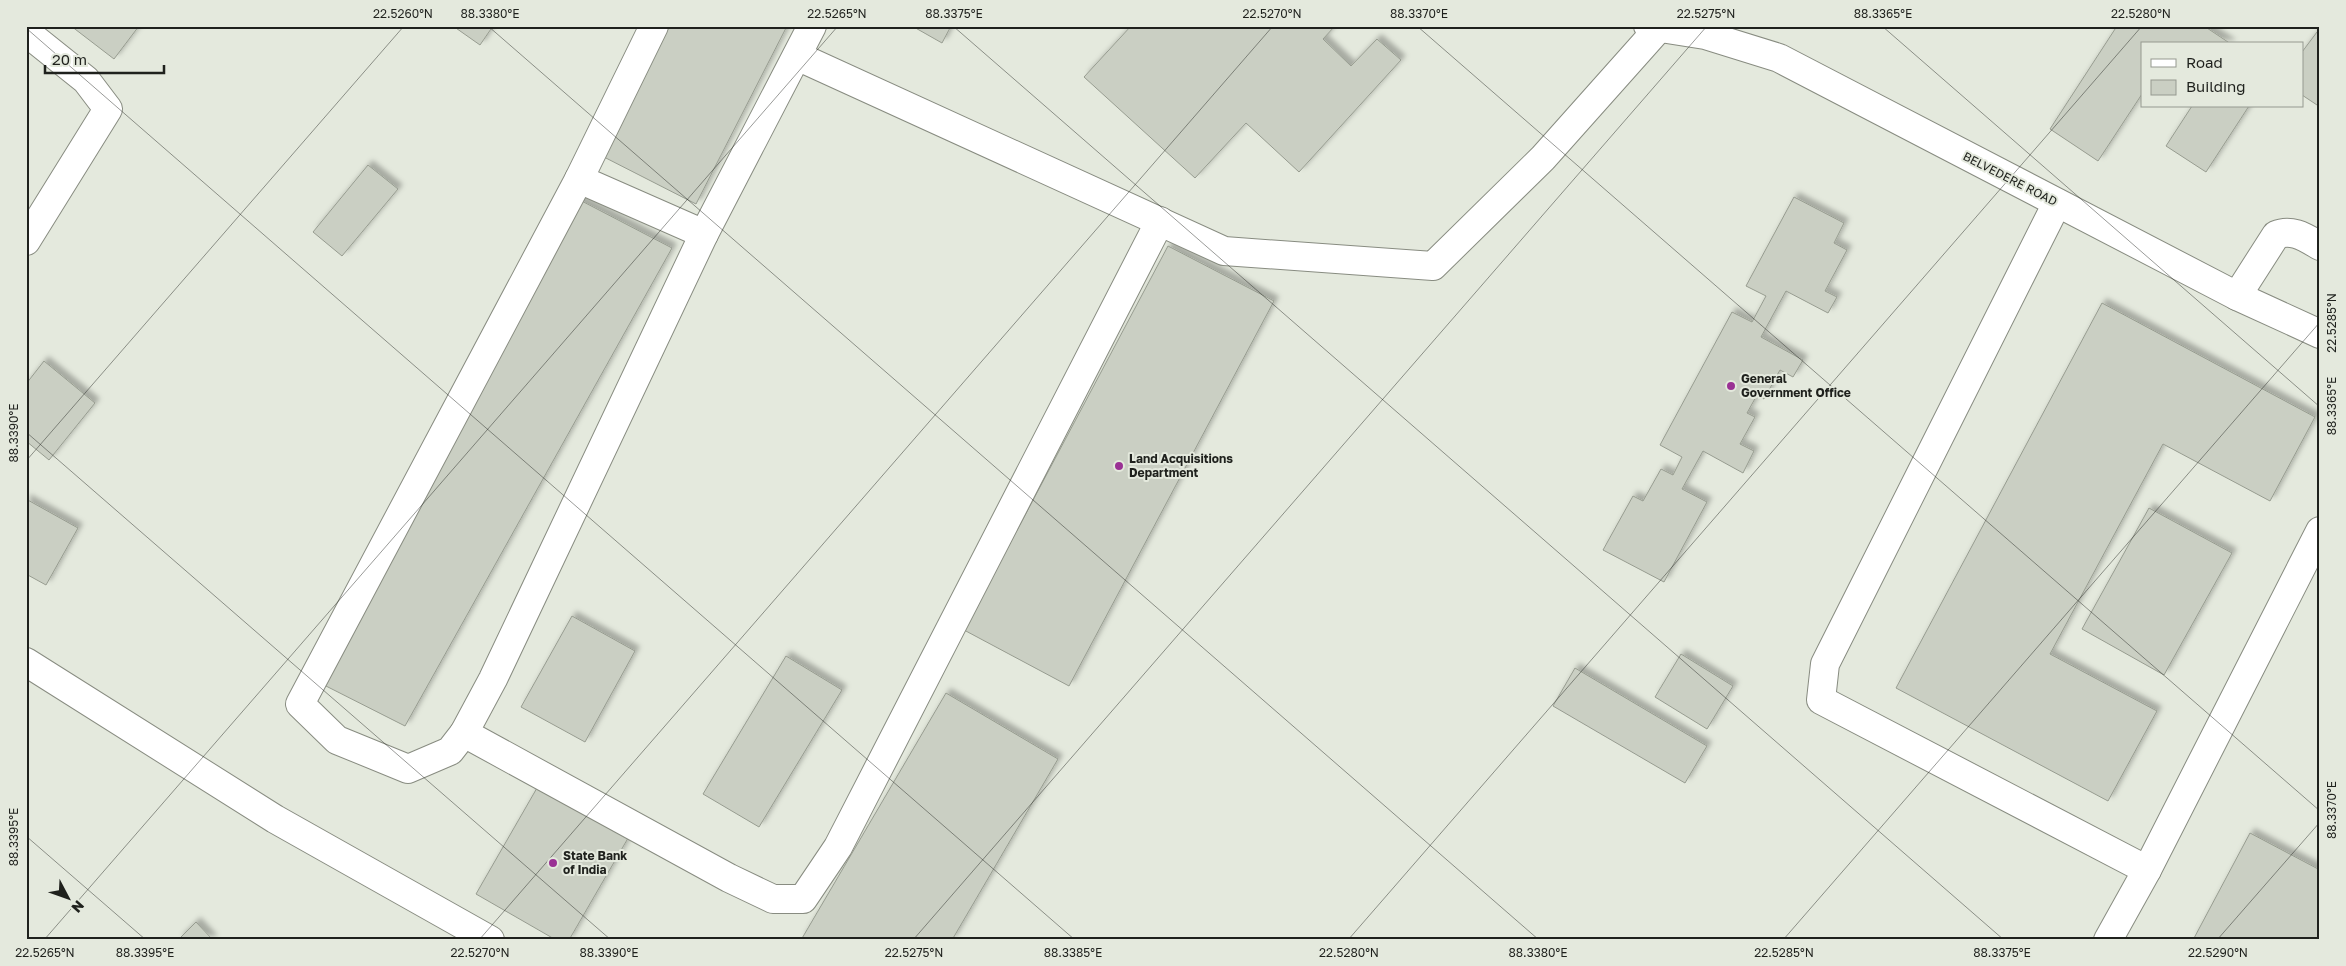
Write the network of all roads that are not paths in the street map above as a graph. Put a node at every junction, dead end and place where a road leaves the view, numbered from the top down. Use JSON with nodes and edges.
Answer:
{"nodes":[{"id":1,"x":654,"y":26,"type":"edge"},
{"id":2,"x":812,"y":26,"type":"edge"},
{"id":3,"x":1653,"y":28,"type":"edge"},
{"id":4,"x":1705,"y":30,"type":"edge"},
{"id":5,"x":26,"y":32,"type":"edge"},
{"id":6,"x":797,"y":56,"type":"junction"},
{"id":7,"x":579,"y":179,"type":"junction"},
{"id":8,"x":2057,"y":203,"type":"junction"},
{"id":9,"x":1160,"y":221,"type":"junction"},
{"id":10,"x":704,"y":234,"type":"junction"},
{"id":11,"x":26,"y":241,"type":"edge"},
{"id":12,"x":2320,"y":246,"type":"edge"},
{"id":13,"x":2237,"y":296,"type":"junction"},
{"id":14,"x":2320,"y":334,"type":"edge"},
{"id":15,"x":2320,"y":531,"type":"edge"},
{"id":16,"x":26,"y":662,"type":"edge"},
{"id":17,"x":464,"y":733,"type":"junction"},
{"id":18,"x":2147,"y":870,"type":"junction"},
{"id":19,"x":490,"y":940,"type":"edge"},
{"id":20,"x":2108,"y":940,"type":"edge"}],
"edges":[{"from":1,"to":7,"type":"main road"},
{"from":2,"to":6,"type":"main road"},
{"from":3,"to":4,"type":"main road","name":"BELVEDERE ROAD"},
{"from":3,"to":9,"type":"main road"},
{"from":4,"to":8,"type":"main road","name":"BELVEDERE ROAD"},
{"from":5,"to":11,"type":"main road"},
{"from":6,"to":9,"type":"main road"},
{"from":6,"to":10,"type":"main road"},
{"from":7,"to":10,"type":"main road"},
{"from":7,"to":17,"type":"main road"},
{"from":8,"to":13,"type":"main road","name":"BELVEDERE ROAD"},
{"from":8,"to":18,"type":"main road"},
{"from":9,"to":17,"type":"main road"},
{"from":10,"to":17,"type":"main road"},
{"from":12,"to":13,"type":"main road"},
{"from":13,"to":14,"type":"main road","name":"BELVEDERE ROAD"},
{"from":15,"to":18,"type":"main road"},
{"from":16,"to":19,"type":"main road"},
{"from":18,"to":20,"type":"main road"}]}
